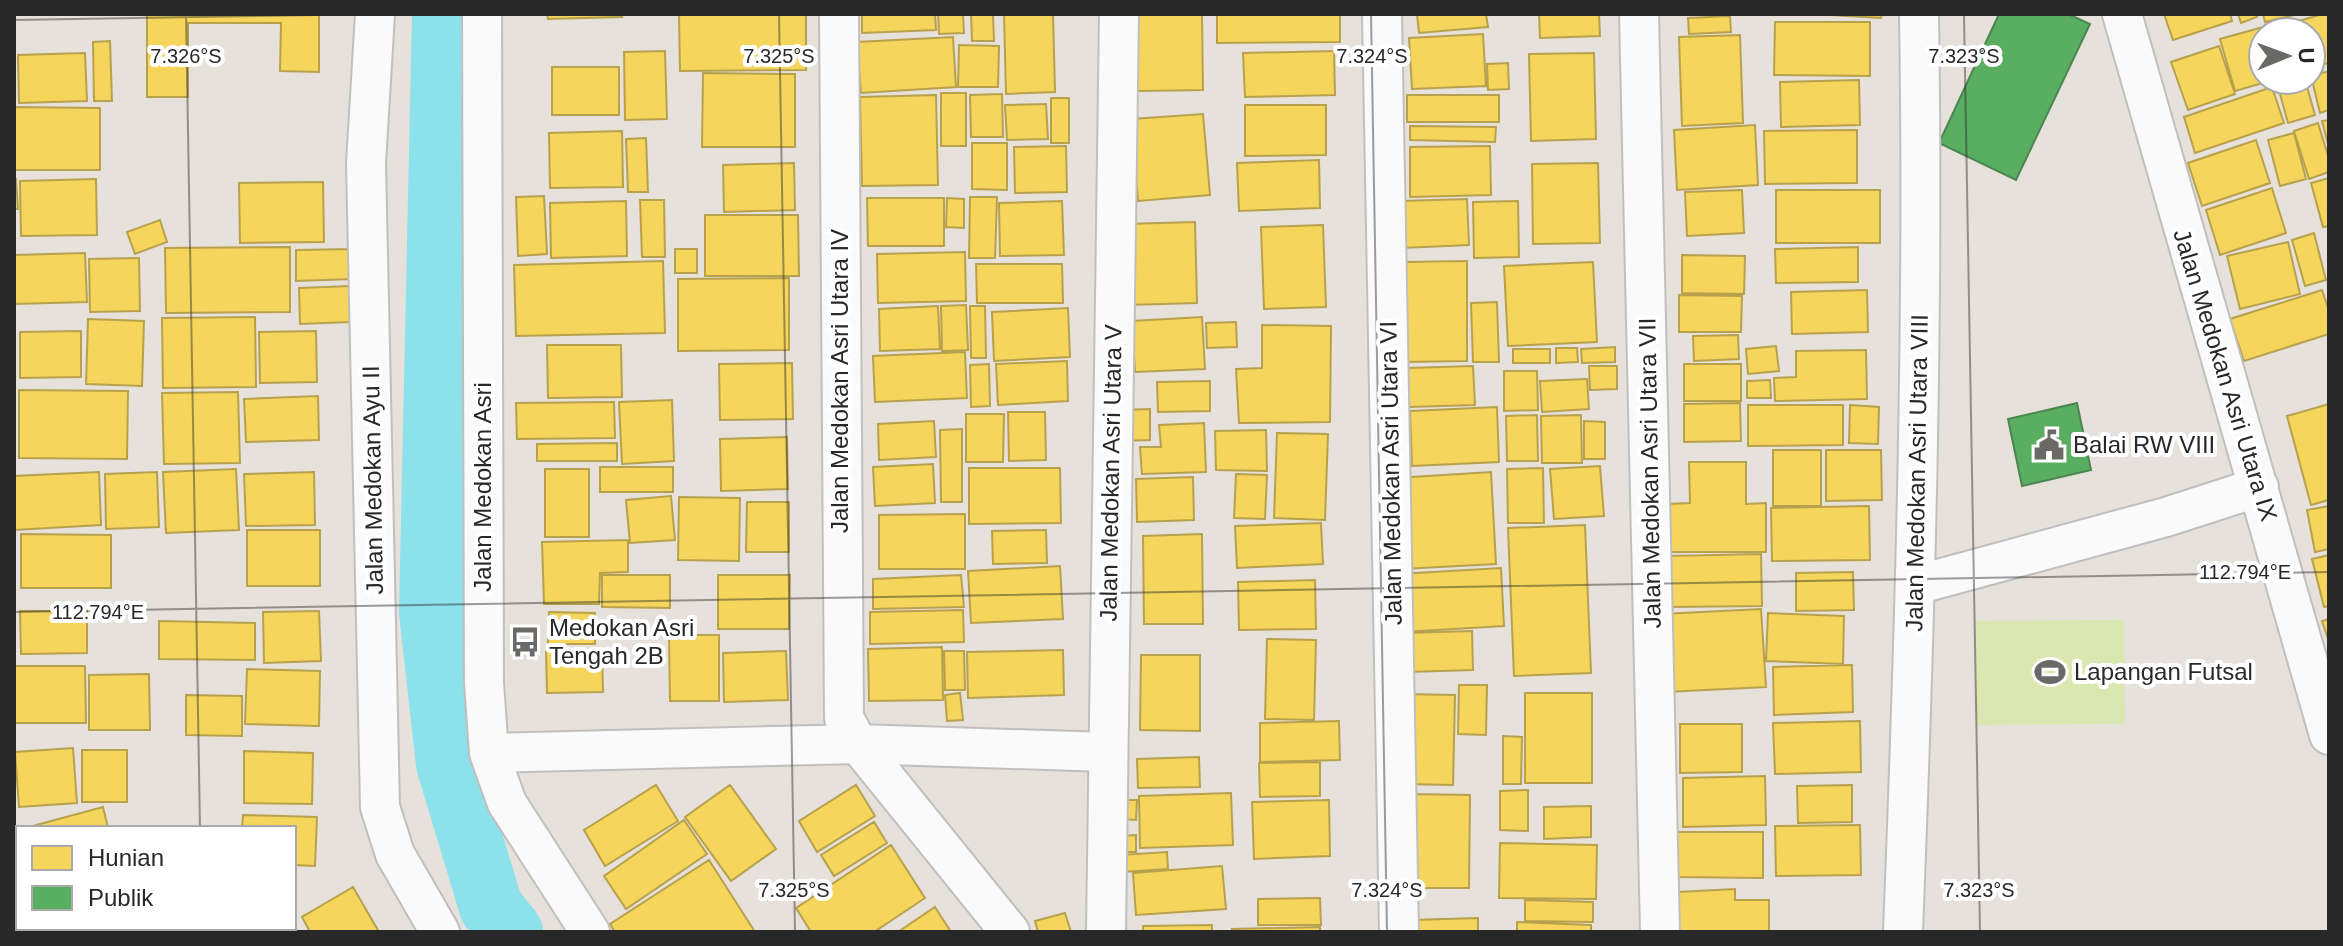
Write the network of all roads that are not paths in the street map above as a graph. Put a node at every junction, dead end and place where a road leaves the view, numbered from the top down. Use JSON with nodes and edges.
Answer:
{"nodes":[{"id":1,"x":375,"y":14,"type":"edge"},
{"id":2,"x":482,"y":14,"type":"edge"},
{"id":3,"x":839,"y":14,"type":"edge"},
{"id":4,"x":1119,"y":14,"type":"edge"},
{"id":5,"x":1382,"y":14,"type":"edge"},
{"id":6,"x":1639,"y":14,"type":"edge"},
{"id":7,"x":1919,"y":14,"type":"edge"},
{"id":8,"x":2122,"y":14,"type":"edge"},
{"id":9,"x":2259,"y":487,"type":"junction"},
{"id":10,"x":1916,"y":585,"type":"junction"},
{"id":11,"x":2329,"y":735,"type":"edge"},
{"id":12,"x":858,"y":744,"type":"junction"},
{"id":13,"x":1107,"y":752,"type":"junction"},
{"id":14,"x":489,"y":753,"type":"junction"},
{"id":15,"x":440,"y":932,"type":"edge"},
{"id":16,"x":590,"y":932,"type":"edge"},
{"id":17,"x":1010,"y":932,"type":"edge"},
{"id":18,"x":1106,"y":932,"type":"edge"},
{"id":19,"x":1399,"y":932,"type":"edge"},
{"id":20,"x":1660,"y":932,"type":"edge"},
{"id":21,"x":1903,"y":932,"type":"edge"}],
"edges":[{"from":1,"to":15,"type":"street","name":"Jalan Medokan Ayu II"},
{"from":2,"to":14,"type":"street","name":"Jalan Medokan Asri"},
{"from":3,"to":12,"type":"street","name":"Jalan Medokan Asri Utara IV"},
{"from":4,"to":13,"type":"street","name":"Jalan Medokan Asri Utara V"},
{"from":5,"to":19,"type":"street","name":"Jalan Medokan Asri Utara VI"},
{"from":6,"to":20,"type":"street","name":"Jalan Medokan Asri Utara VII"},
{"from":7,"to":10,"type":"street","name":"Jalan Medokan Asri Utara VIII"},
{"from":8,"to":9,"type":"street","name":"Jalan Medokan Asri Utara IX"},
{"from":9,"to":10,"type":"street"},
{"from":9,"to":11,"type":"street","name":"Jalan Medokan Asri Utara IX"},
{"from":10,"to":21,"type":"street","name":"Jalan Medokan Asri Utara VIII"},
{"from":12,"to":13,"type":"street"},
{"from":12,"to":14,"type":"street"},
{"from":12,"to":17,"type":"street","name":"Jalan Medokan Asri Utara IV"},
{"from":13,"to":18,"type":"street","name":"Jalan Medokan Asri Utara V"},
{"from":14,"to":16,"type":"street","name":"Jalan Medokan Asri"}]}
